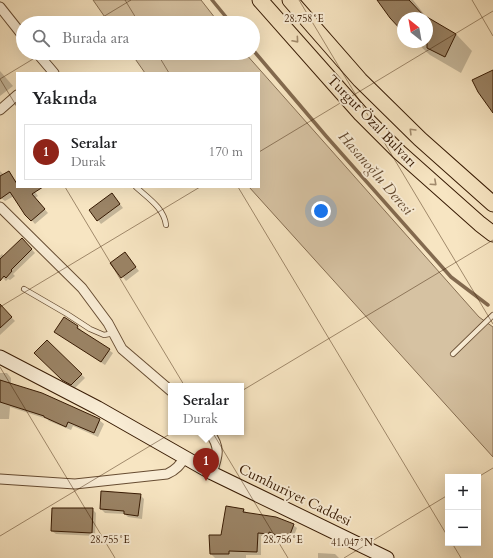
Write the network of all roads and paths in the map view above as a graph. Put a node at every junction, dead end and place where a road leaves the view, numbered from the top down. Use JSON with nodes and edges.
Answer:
{"nodes":[{"id":1,"x":260,"y":0,"type":"edge"},
{"id":2,"x":290,"y":0,"type":"edge"},
{"id":3,"x":0,"y":7,"type":"edge"},
{"id":4,"x":16,"y":27,"type":"edge"},
{"id":5,"x":41,"y":60,"type":"edge"},
{"id":6,"x":48,"y":71,"type":"edge"},
{"id":7,"x":16,"y":96,"type":"edge"},
{"id":8,"x":0,"y":110,"type":"edge"},
{"id":9,"x":137,"y":188,"type":"edge"},
{"id":10,"x":493,"y":204,"type":"edge"},
{"id":11,"x":0,"y":207,"type":"edge"},
{"id":12,"x":166,"y":225,"type":"dead end"},
{"id":13,"x":493,"y":234,"type":"edge"},
{"id":14,"x":24,"y":289,"type":"dead end"},
{"id":15,"x":493,"y":315,"type":"edge"},
{"id":16,"x":114,"y":333,"type":"junction"},
{"id":17,"x":453,"y":354,"type":"dead end"},
{"id":18,"x":0,"y":358,"type":"edge"},
{"id":19,"x":168,"y":389,"type":"edge"},
{"id":20,"x":211,"y":435,"type":"edge"},
{"id":21,"x":185,"y":457,"type":"junction"},
{"id":22,"x":212,"y":473,"type":"junction"},
{"id":23,"x":0,"y":479,"type":"edge"},
{"id":24,"x":388,"y":558,"type":"edge"}],
"edges":[{"from":1,"to":13,"type":"main road","name":"Turgut Özal Bulvarı","one_way":true},
{"from":10,"to":2,"type":"main road","name":"Turgut Özal Bulvarı","one_way":true},
{"from":3,"to":4,"type":"street"},
{"from":5,"to":6,"type":"street"},
{"from":7,"to":8,"type":"street"},
{"from":9,"to":12,"type":"lane"},
{"from":11,"to":16,"type":"street"},
{"from":14,"to":16,"type":"lane"},
{"from":15,"to":17,"type":"lane"},
{"from":16,"to":19,"type":"street"},
{"from":18,"to":21,"type":"main road","name":"Cumhuriyet Caddesi"},
{"from":20,"to":22,"type":"street"},
{"from":21,"to":22,"type":"main road","name":"Cumhuriyet Caddesi"},
{"from":21,"to":23,"type":"street"},
{"from":22,"to":24,"type":"main road","name":"Cumhuriyet Caddesi"}]}
